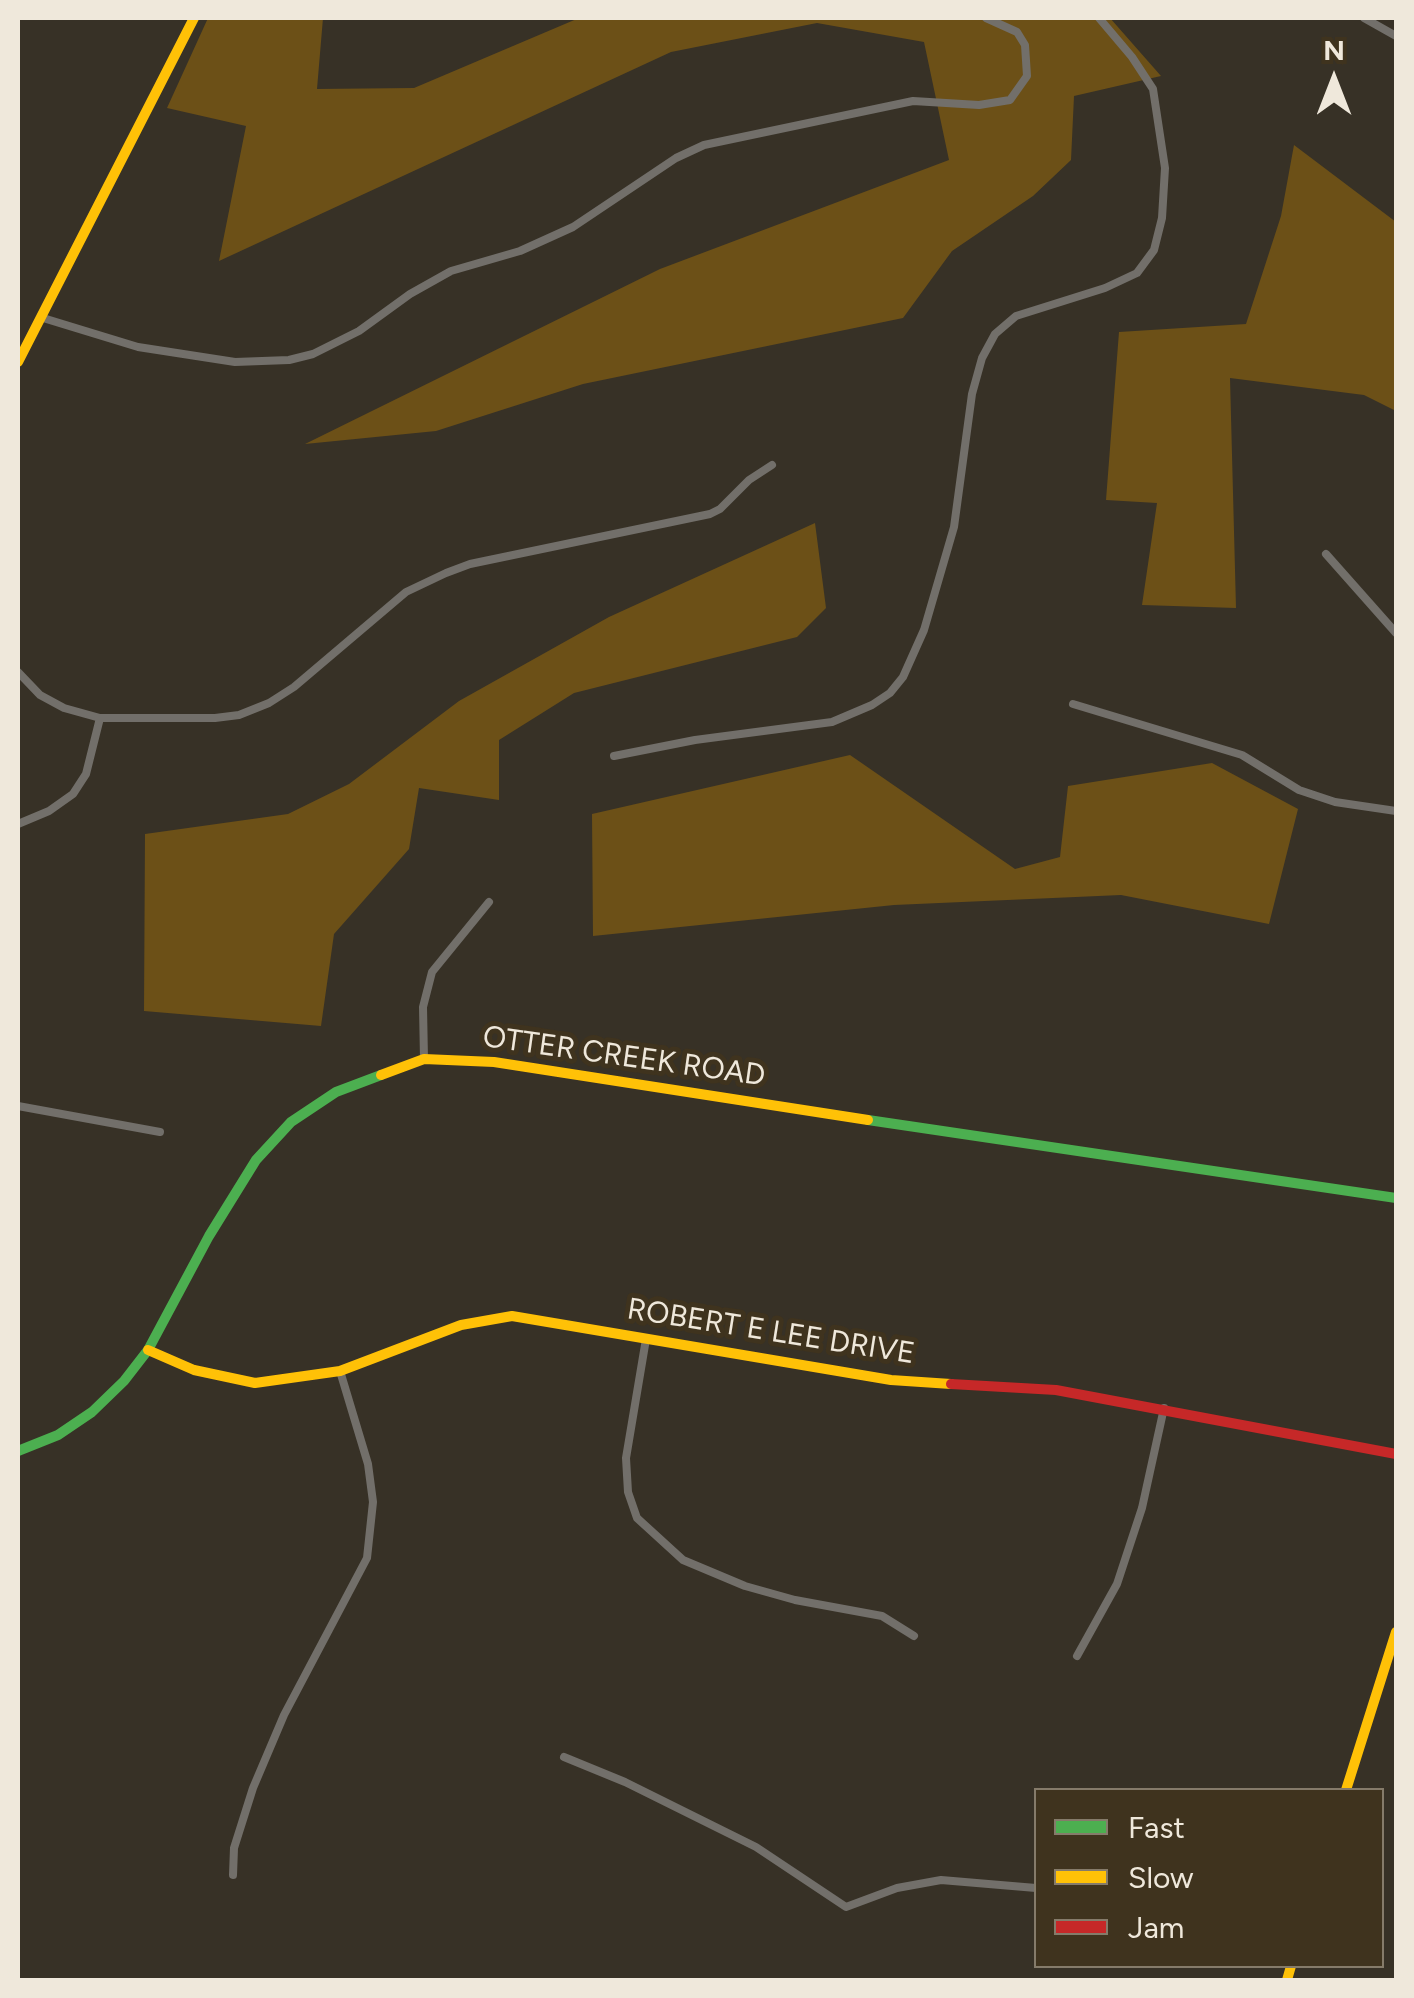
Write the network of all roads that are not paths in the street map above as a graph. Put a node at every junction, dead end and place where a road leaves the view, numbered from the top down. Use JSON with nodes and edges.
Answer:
{"nodes":[{"id":1,"x":194,"y":18,"type":"edge"},
{"id":2,"x":986,"y":18,"type":"edge"},
{"id":3,"x":1099,"y":18,"type":"edge"},
{"id":4,"x":1364,"y":18,"type":"edge"},
{"id":5,"x":1396,"y":36,"type":"edge"},
{"id":6,"x":43,"y":318,"type":"junction"},
{"id":7,"x":18,"y":362,"type":"edge"},
{"id":8,"x":772,"y":466,"type":"dead end"},
{"id":9,"x":1326,"y":554,"type":"dead end"},
{"id":10,"x":1396,"y":634,"type":"edge"},
{"id":11,"x":18,"y":672,"type":"edge"},
{"id":12,"x":1073,"y":704,"type":"dead end"},
{"id":13,"x":100,"y":718,"type":"junction"},
{"id":14,"x":614,"y":756,"type":"dead end"},
{"id":15,"x":1396,"y":811,"type":"edge"},
{"id":16,"x":18,"y":824,"type":"edge"},
{"id":17,"x":490,"y":902,"type":"dead end"},
{"id":18,"x":424,"y":1059,"type":"junction"},
{"id":19,"x":18,"y":1106,"type":"edge"},
{"id":20,"x":160,"y":1132,"type":"dead end"},
{"id":21,"x":1396,"y":1198,"type":"edge"},
{"id":22,"x":646,"y":1340,"type":"junction"},
{"id":23,"x":148,"y":1350,"type":"junction"},
{"id":24,"x":340,"y":1371,"type":"junction"},
{"id":25,"x":1164,"y":1408,"type":"junction"},
{"id":26,"x":18,"y":1451,"type":"edge"},
{"id":27,"x":1396,"y":1454,"type":"edge"},
{"id":28,"x":1396,"y":1632,"type":"edge"},
{"id":29,"x":914,"y":1636,"type":"dead end"},
{"id":30,"x":1077,"y":1656,"type":"dead end"},
{"id":31,"x":564,"y":1757,"type":"dead end"},
{"id":32,"x":1347,"y":1788,"type":"edge"},
{"id":33,"x":233,"y":1875,"type":"dead end"},
{"id":34,"x":1034,"y":1888,"type":"edge"}],
"edges":[{"from":1,"to":6,"type":"street"},
{"from":2,"to":6,"type":"street"},
{"from":3,"to":14,"type":"street"},
{"from":4,"to":5,"type":"street"},
{"from":6,"to":7,"type":"street"},
{"from":8,"to":13,"type":"street"},
{"from":9,"to":10,"type":"street"},
{"from":11,"to":13,"type":"street"},
{"from":12,"to":15,"type":"street"},
{"from":13,"to":16,"type":"street"},
{"from":17,"to":18,"type":"street"},
{"from":18,"to":21,"type":"street","name":"OTTER CREEK ROAD"},
{"from":18,"to":23,"type":"street","name":"OTTER CREEK ROAD"},
{"from":19,"to":20,"type":"street"},
{"from":22,"to":24,"type":"street","name":"ROBERT E LEE DRIVE"},
{"from":22,"to":25,"type":"street","name":"ROBERT E LEE DRIVE"},
{"from":22,"to":29,"type":"street"},
{"from":23,"to":24,"type":"street","name":"ROBERT E LEE DRIVE"},
{"from":23,"to":26,"type":"street","name":"OTTER CREEK ROAD"},
{"from":24,"to":33,"type":"street"},
{"from":25,"to":27,"type":"street","name":"ROBERT E LEE DRIVE"},
{"from":25,"to":30,"type":"street"},
{"from":28,"to":32,"type":"street"},
{"from":31,"to":34,"type":"street"}]}
